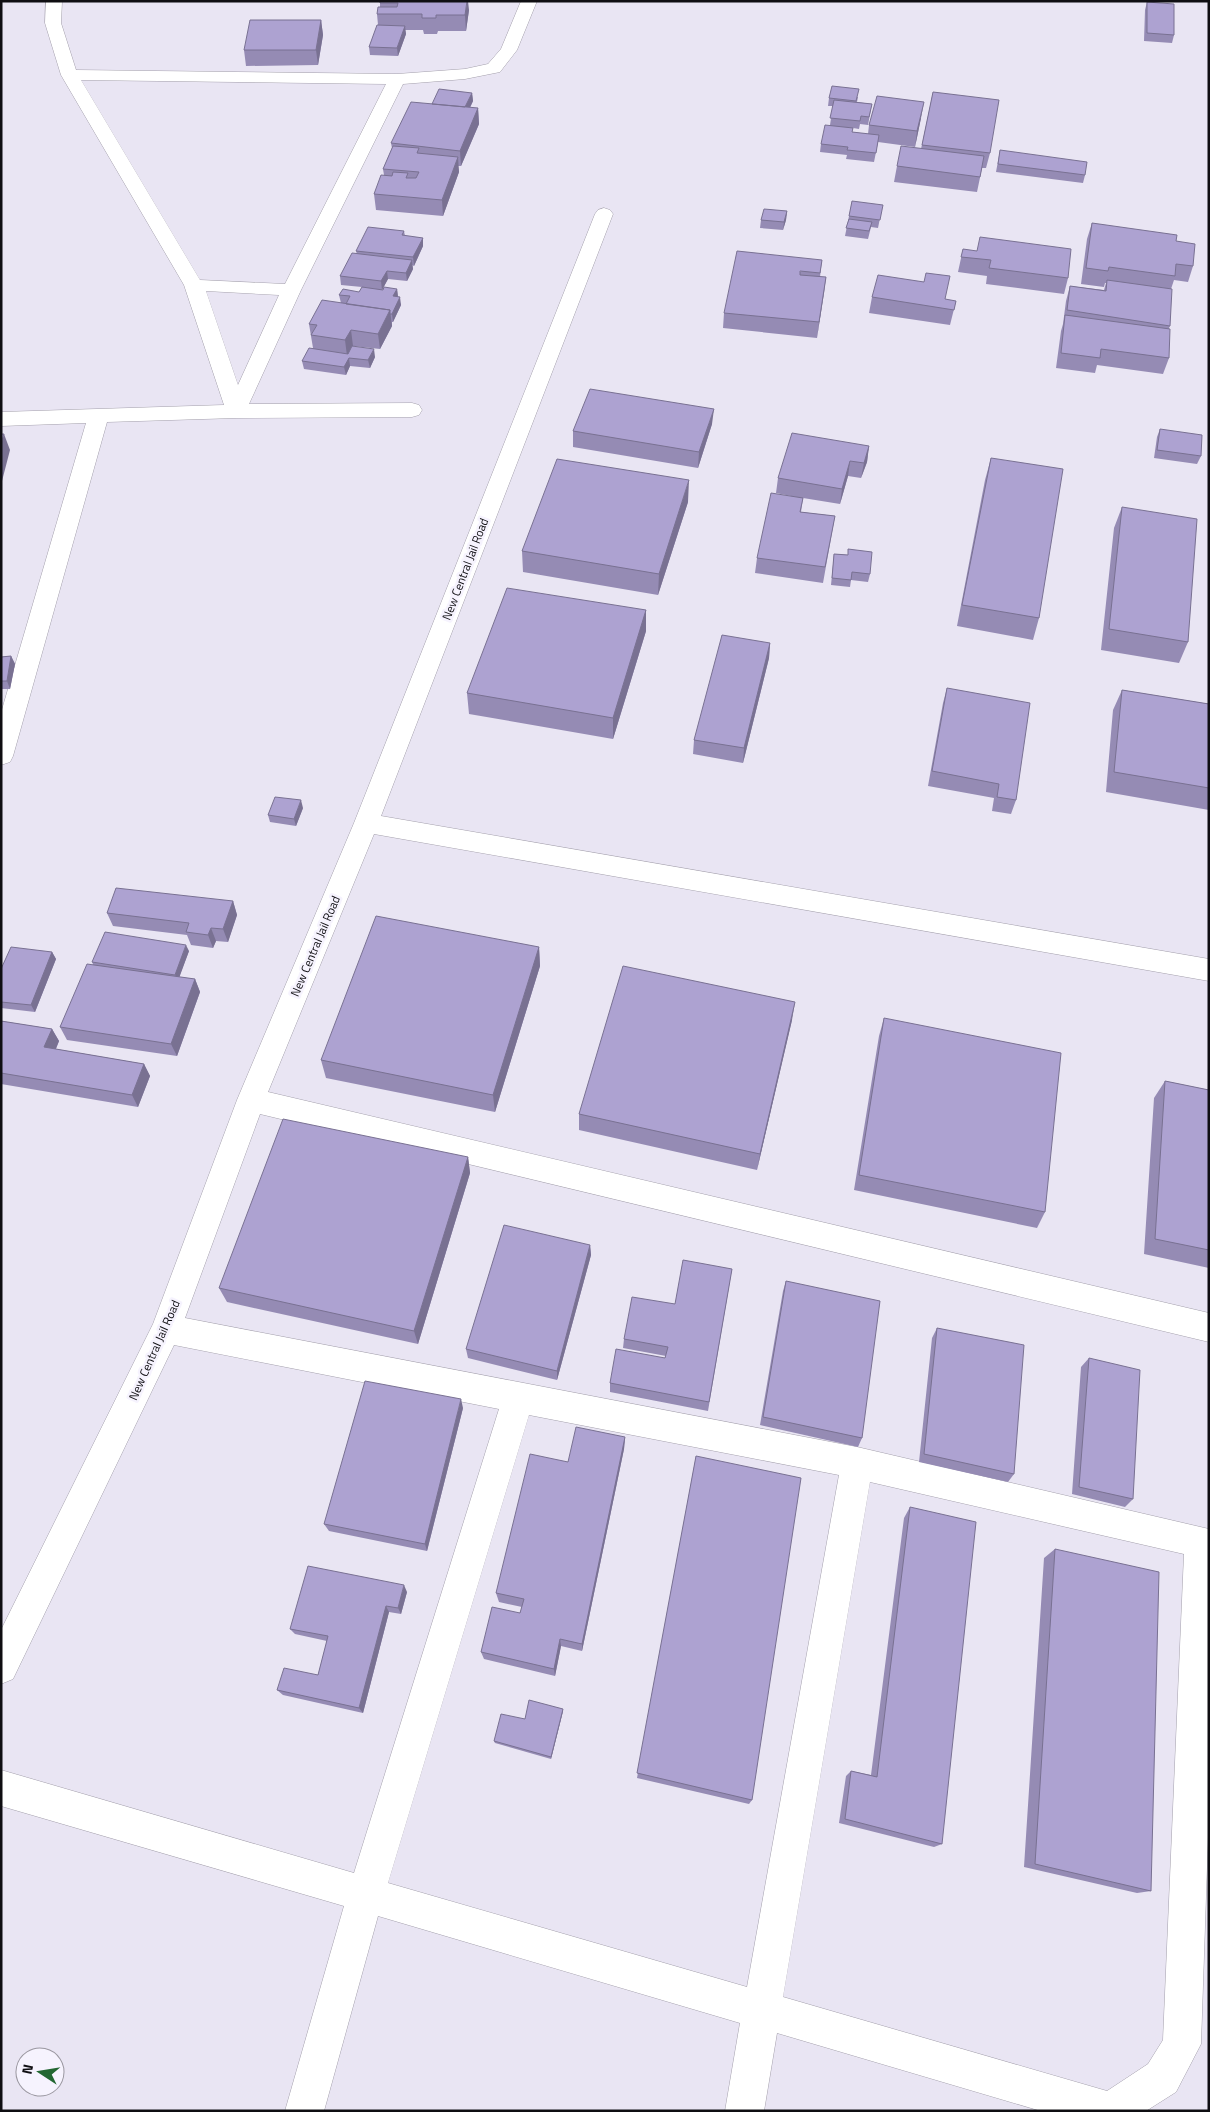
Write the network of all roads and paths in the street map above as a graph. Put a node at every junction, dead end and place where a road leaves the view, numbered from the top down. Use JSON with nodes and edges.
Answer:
{"nodes":[{"id":1,"x":54,"y":1,"type":"edge"},
{"id":2,"x":529,"y":1,"type":"edge"},
{"id":3,"x":69,"y":75,"type":"junction"},
{"id":4,"x":398,"y":79,"type":"junction"},
{"id":5,"x":604,"y":214,"type":"dead end"},
{"id":6,"x":194,"y":285,"type":"junction"},
{"id":7,"x":291,"y":290,"type":"junction"},
{"id":8,"x":412,"y":410,"type":"dead end"},
{"id":9,"x":236,"y":411,"type":"junction"},
{"id":10,"x":98,"y":416,"type":"junction"},
{"id":11,"x":1,"y":419,"type":"edge"},
{"id":12,"x":1,"y":756,"type":"edge"},
{"id":13,"x":366,"y":823,"type":"junction"},
{"id":14,"x":1209,"y":970,"type":"edge"},
{"id":15,"x":251,"y":1100,"type":"junction"},
{"id":16,"x":1209,"y":1328,"type":"edge"},
{"id":17,"x":166,"y":1329,"type":"junction"},
{"id":18,"x":518,"y":1398,"type":"junction"},
{"id":19,"x":857,"y":1463,"type":"junction"},
{"id":20,"x":1,"y":1667,"type":"edge"},
{"id":21,"x":1,"y":1788,"type":"edge"},
{"id":22,"x":366,"y":1894,"type":"junction"},
{"id":23,"x":761,"y":2010,"type":"junction"},
{"id":24,"x":304,"y":2111,"type":"edge"},
{"id":25,"x":744,"y":2111,"type":"edge"},
{"id":26,"x":1109,"y":2111,"type":"edge"}],
"edges":[{"from":1,"to":3,"type":"street"},
{"from":2,"to":4,"type":"street"},
{"from":3,"to":4,"type":"street"},
{"from":3,"to":6,"type":"street"},
{"from":4,"to":7,"type":"street"},
{"from":5,"to":13,"type":"street","name":"New Central Jail Road"},
{"from":6,"to":7,"type":"street"},
{"from":6,"to":9,"type":"street"},
{"from":7,"to":9,"type":"street"},
{"from":8,"to":9,"type":"street"},
{"from":9,"to":10,"type":"street"},
{"from":10,"to":11,"type":"street"},
{"from":10,"to":12,"type":"street"},
{"from":13,"to":14,"type":"street"},
{"from":13,"to":15,"type":"street","name":"New Central Jail Road"},
{"from":15,"to":16,"type":"street"},
{"from":15,"to":17,"type":"street","name":"New Central Jail Road"},
{"from":17,"to":18,"type":"street"},
{"from":17,"to":20,"type":"street","name":"New Central Jail Road"},
{"from":18,"to":19,"type":"street"},
{"from":18,"to":22,"type":"street"},
{"from":19,"to":23,"type":"street"},
{"from":19,"to":26,"type":"street"},
{"from":21,"to":22,"type":"street"},
{"from":22,"to":23,"type":"street"},
{"from":22,"to":24,"type":"street"},
{"from":23,"to":25,"type":"street"},
{"from":23,"to":26,"type":"street"}]}
